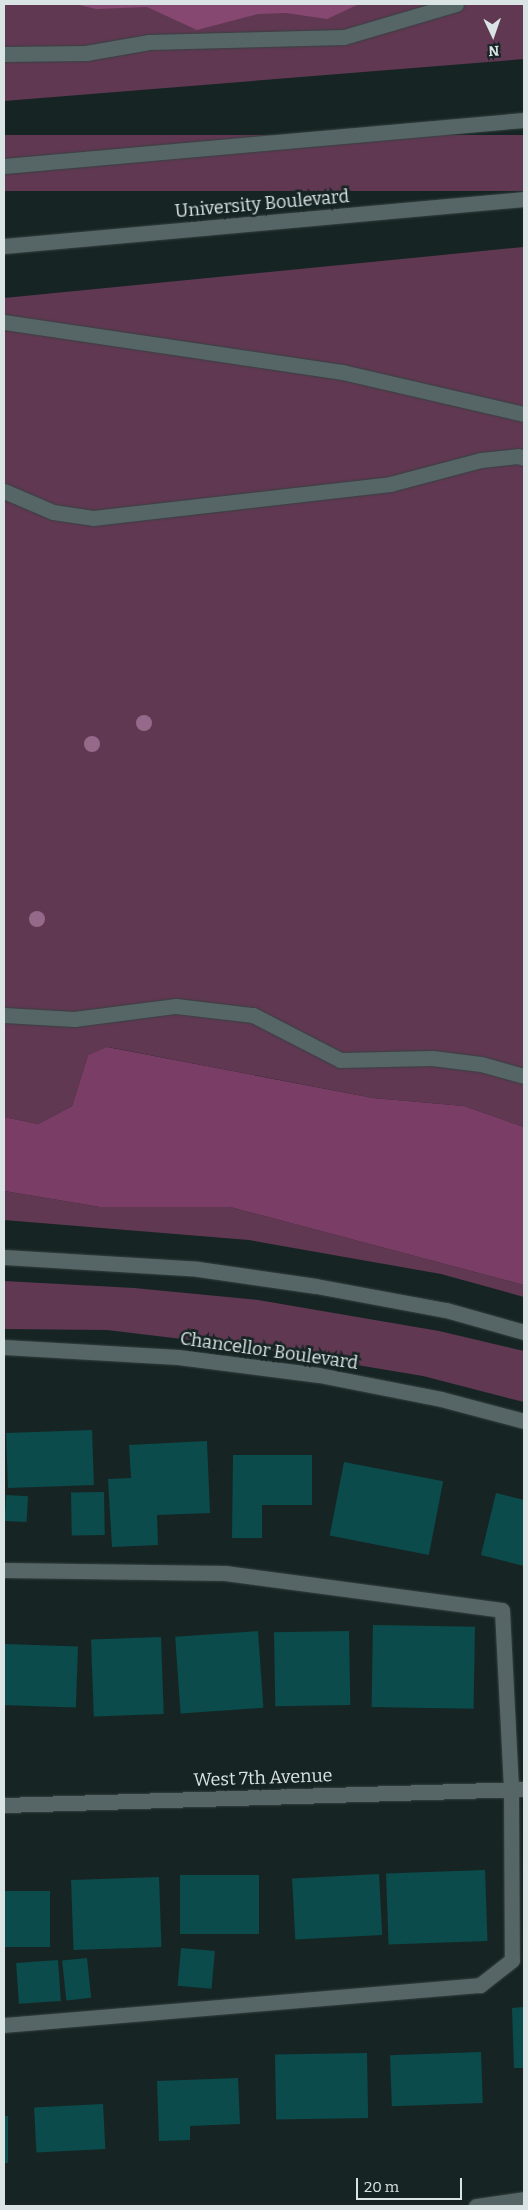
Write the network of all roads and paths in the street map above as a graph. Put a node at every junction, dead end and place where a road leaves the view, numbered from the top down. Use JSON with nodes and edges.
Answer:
{"nodes":[{"id":1,"x":456,"y":4,"type":"edge"},
{"id":2,"x":4,"y":54,"type":"edge"},
{"id":3,"x":524,"y":120,"type":"edge"},
{"id":4,"x":4,"y":166,"type":"edge"},
{"id":5,"x":524,"y":199,"type":"edge"},
{"id":6,"x":4,"y":246,"type":"edge"},
{"id":7,"x":4,"y":322,"type":"edge"},
{"id":8,"x":524,"y":414,"type":"edge"},
{"id":9,"x":524,"y":458,"type":"edge"},
{"id":10,"x":4,"y":491,"type":"edge"},
{"id":11,"x":4,"y":1015,"type":"edge"},
{"id":12,"x":524,"y":1076,"type":"edge"},
{"id":13,"x":4,"y":1257,"type":"edge"},
{"id":14,"x":524,"y":1332,"type":"edge"},
{"id":15,"x":4,"y":1347,"type":"edge"},
{"id":16,"x":524,"y":1421,"type":"edge"},
{"id":17,"x":4,"y":1570,"type":"edge"},
{"id":18,"x":518,"y":1789,"type":"edge"},
{"id":19,"x":4,"y":1805,"type":"edge"},
{"id":20,"x":4,"y":2025,"type":"edge"},
{"id":21,"x":524,"y":2199,"type":"edge"},
{"id":22,"x":476,"y":2206,"type":"edge"}],
"edges":[{"from":1,"to":2,"type":"street"},
{"from":3,"to":4,"type":"street"},
{"from":5,"to":6,"type":"street","name":"University Boulevard"},
{"from":7,"to":8,"type":"street"},
{"from":9,"to":10,"type":"street"},
{"from":11,"to":12,"type":"street"},
{"from":13,"to":14,"type":"street"},
{"from":15,"to":16,"type":"street","name":"Chancellor Boulevard"},
{"from":17,"to":18,"type":"street"},
{"from":18,"to":19,"type":"street","name":"West 7th Avenue"},
{"from":18,"to":20,"type":"street"},
{"from":21,"to":22,"type":"street"}]}
